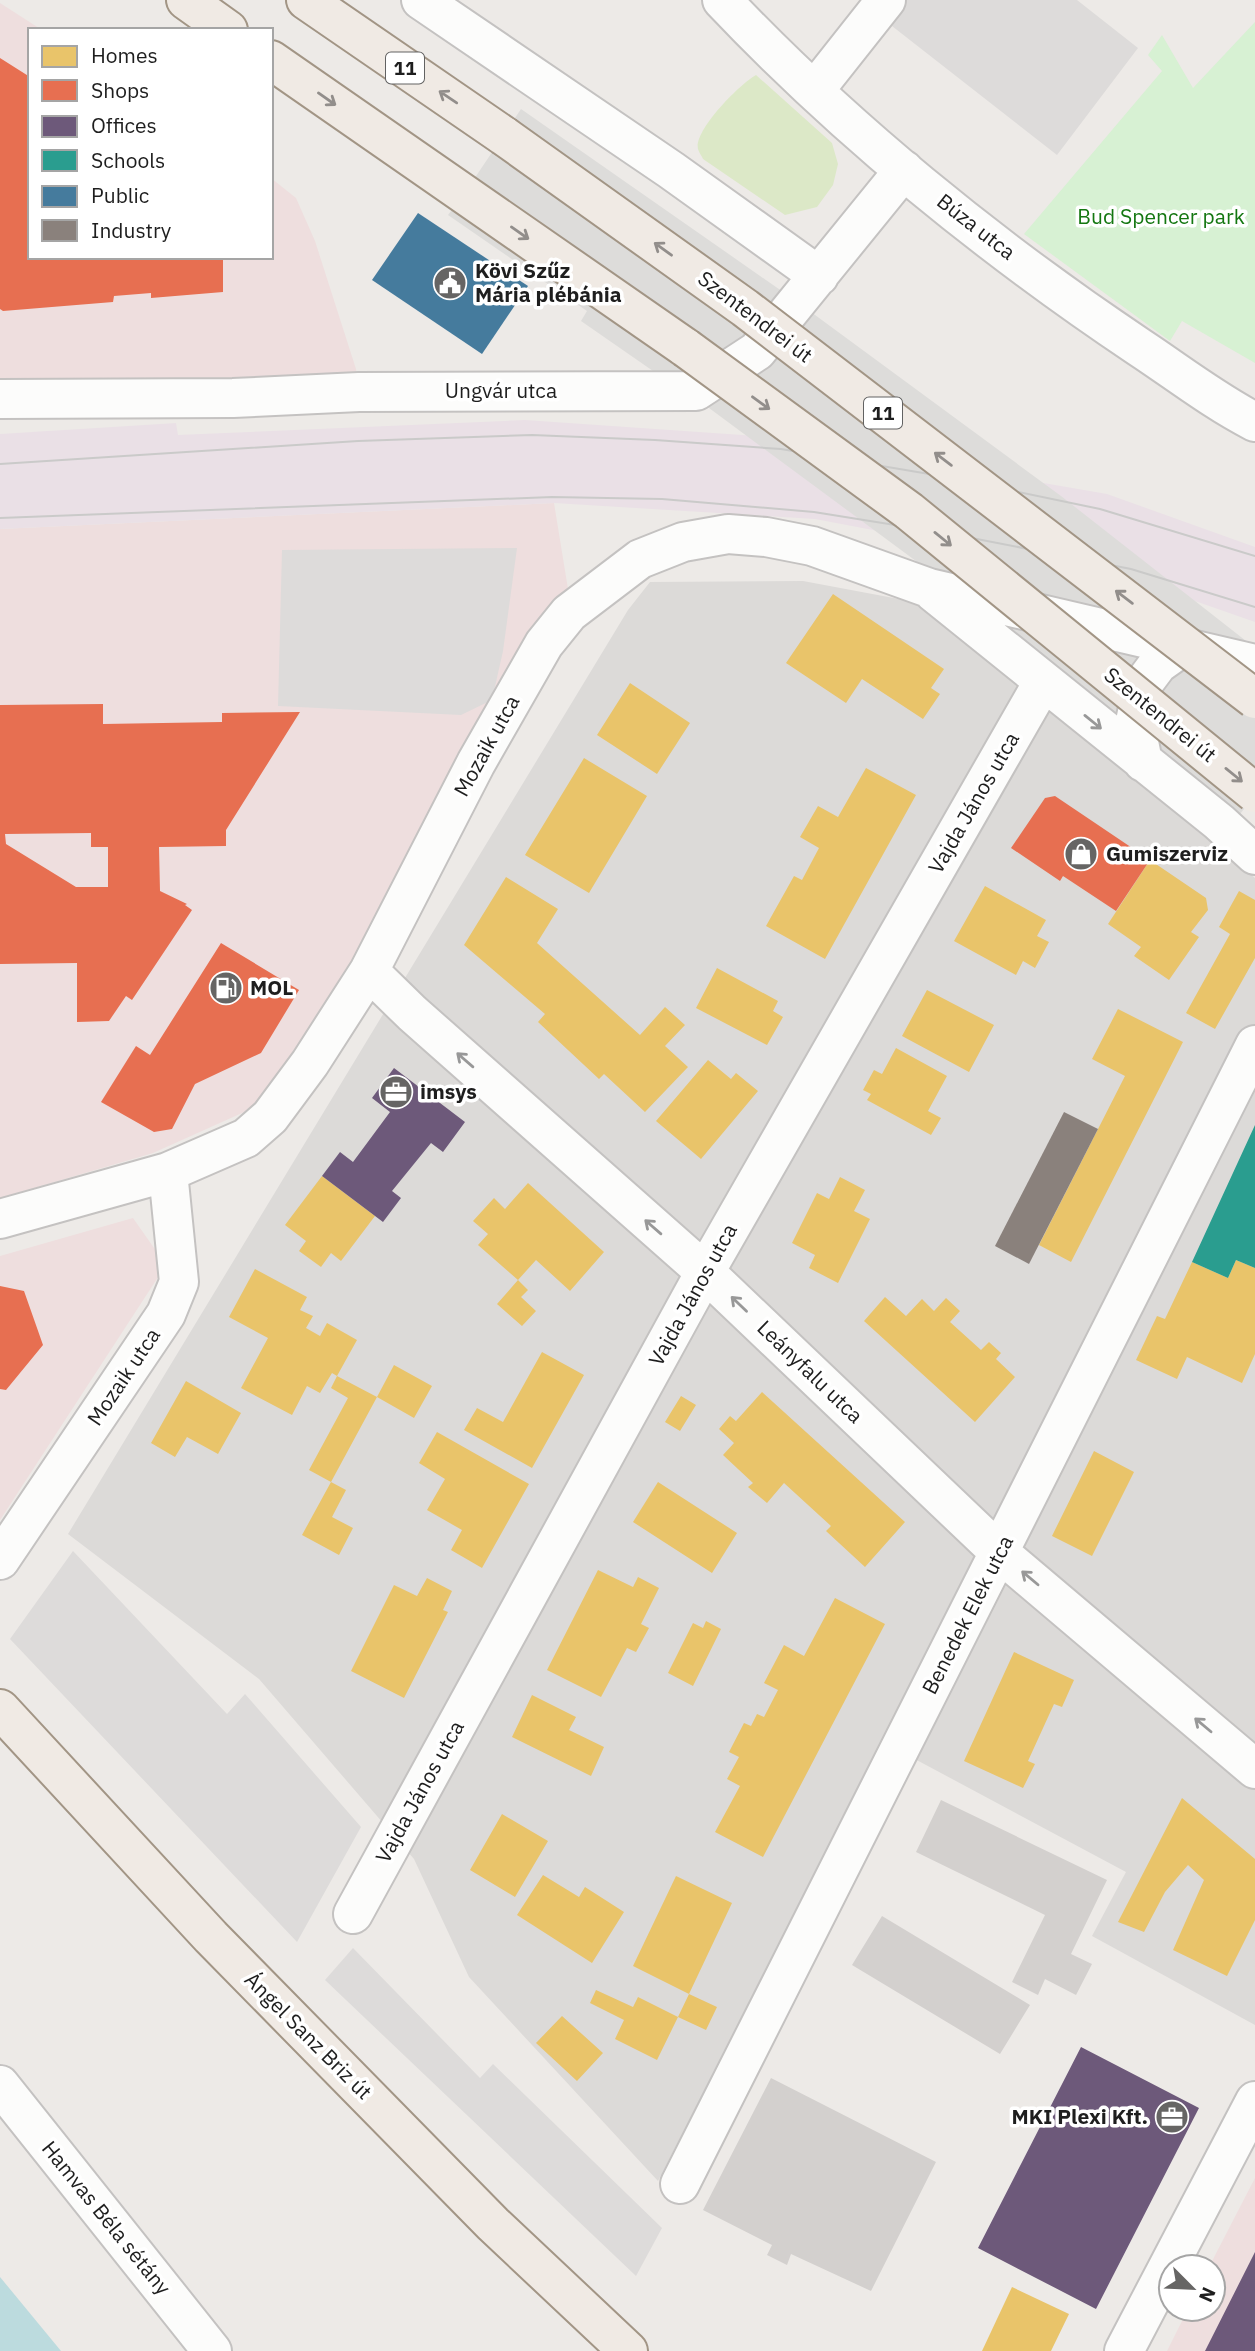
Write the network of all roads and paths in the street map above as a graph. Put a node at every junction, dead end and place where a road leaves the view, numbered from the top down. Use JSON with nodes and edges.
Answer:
{"nodes":[{"id":1,"x":186,"y":0,"type":"edge"},
{"id":2,"x":306,"y":0,"type":"edge"},
{"id":3,"x":421,"y":0,"type":"edge"},
{"id":4,"x":722,"y":0,"type":"edge"},
{"id":5,"x":886,"y":0,"type":"edge"},
{"id":6,"x":225,"y":28,"type":"edge"},
{"id":7,"x":273,"y":61,"type":"edge"},
{"id":8,"x":814,"y":90,"type":"junction"},
{"id":9,"x":904,"y":170,"type":"junction"},
{"id":10,"x":819,"y":276,"type":"junction"},
{"id":11,"x":0,"y":399,"type":"edge"},
{"id":12,"x":1255,"y":422,"type":"edge"},
{"id":13,"x":929,"y":588,"type":"junction"},
{"id":14,"x":1182,"y":647,"type":"junction"},
{"id":15,"x":1255,"y":664,"type":"edge"},
{"id":16,"x":1043,"y":682,"type":"junction"},
{"id":17,"x":1255,"y":699,"type":"edge"},
{"id":18,"x":1143,"y":762,"type":"junction"},
{"id":19,"x":1255,"y":793,"type":"edge"},
{"id":20,"x":1255,"y":855,"type":"edge"},
{"id":21,"x":380,"y":983,"type":"junction"},
{"id":22,"x":1255,"y":1045,"type":"edge"},
{"id":23,"x":168,"y":1172,"type":"junction"},
{"id":24,"x":0,"y":1219,"type":"edge"},
{"id":25,"x":705,"y":1272,"type":"junction"},
{"id":26,"x":1000,"y":1553,"type":"junction"},
{"id":27,"x":0,"y":1560,"type":"edge"},
{"id":28,"x":0,"y":1709,"type":"edge"},
{"id":29,"x":1255,"y":1769,"type":"edge"},
{"id":30,"x":353,"y":1914,"type":"dead end"},
{"id":31,"x":0,"y":2085,"type":"edge"},
{"id":32,"x":1255,"y":2101,"type":"edge"},
{"id":33,"x":681,"y":2185,"type":"dead end"},
{"id":34,"x":212,"y":2351,"type":"edge"},
{"id":35,"x":628,"y":2351,"type":"edge"},
{"id":36,"x":1124,"y":2351,"type":"edge"}],
"edges":[{"from":1,"to":6,"type":"main road"},
{"from":17,"to":2,"type":"main road","name":"Szentendrei út","number":"11","one_way":true,"bridge":true},
{"from":3,"to":10,"type":"street"},
{"from":4,"to":8,"type":"street","name":"Búza utca"},
{"from":5,"to":8,"type":"street"},
{"from":7,"to":19,"type":"main road","name":"Szentendrei út","one_way":true,"bridge":true},
{"from":8,"to":9,"type":"street","name":"Búza utca"},
{"from":9,"to":10,"type":"street","name":"Ungvár utca"},
{"from":9,"to":12,"type":"street","name":"Búza utca"},
{"from":10,"to":11,"type":"street","name":"Ungvár utca"},
{"from":13,"to":14,"type":"street","name":"Szentendrei út"},
{"from":13,"to":16,"type":"street"},
{"from":13,"to":21,"type":"street","name":"Mozaik utca"},
{"from":14,"to":15,"type":"street","name":"Szentendrei út"},
{"from":14,"to":18,"type":"street"},
{"from":16,"to":18,"type":"street","one_way":true},
{"from":16,"to":25,"type":"street","name":"Vajda János utca"},
{"from":18,"to":20,"type":"street"},
{"from":21,"to":23,"type":"street","name":"Mozaik utca"},
{"from":25,"to":21,"type":"street","name":"Leányfalu utca","one_way":true},
{"from":22,"to":26,"type":"street","name":"Benedek Elek utca"},
{"from":23,"to":24,"type":"street","name":"Mozaik utca"},
{"from":23,"to":27,"type":"street","name":"Mozaik utca"},
{"from":26,"to":25,"type":"street","name":"Leányfalu utca","one_way":true},
{"from":25,"to":30,"type":"street","name":"Vajda János utca"},
{"from":29,"to":26,"type":"street","name":"Leányfalu utca","one_way":true},
{"from":26,"to":33,"type":"street","name":"Benedek Elek utca"},
{"from":28,"to":35,"type":"main road","name":"Ángel Sanz Briz út"},
{"from":31,"to":34,"type":"street","name":"Hamvas Béla sétány"},
{"from":32,"to":36,"type":"street"}]}
